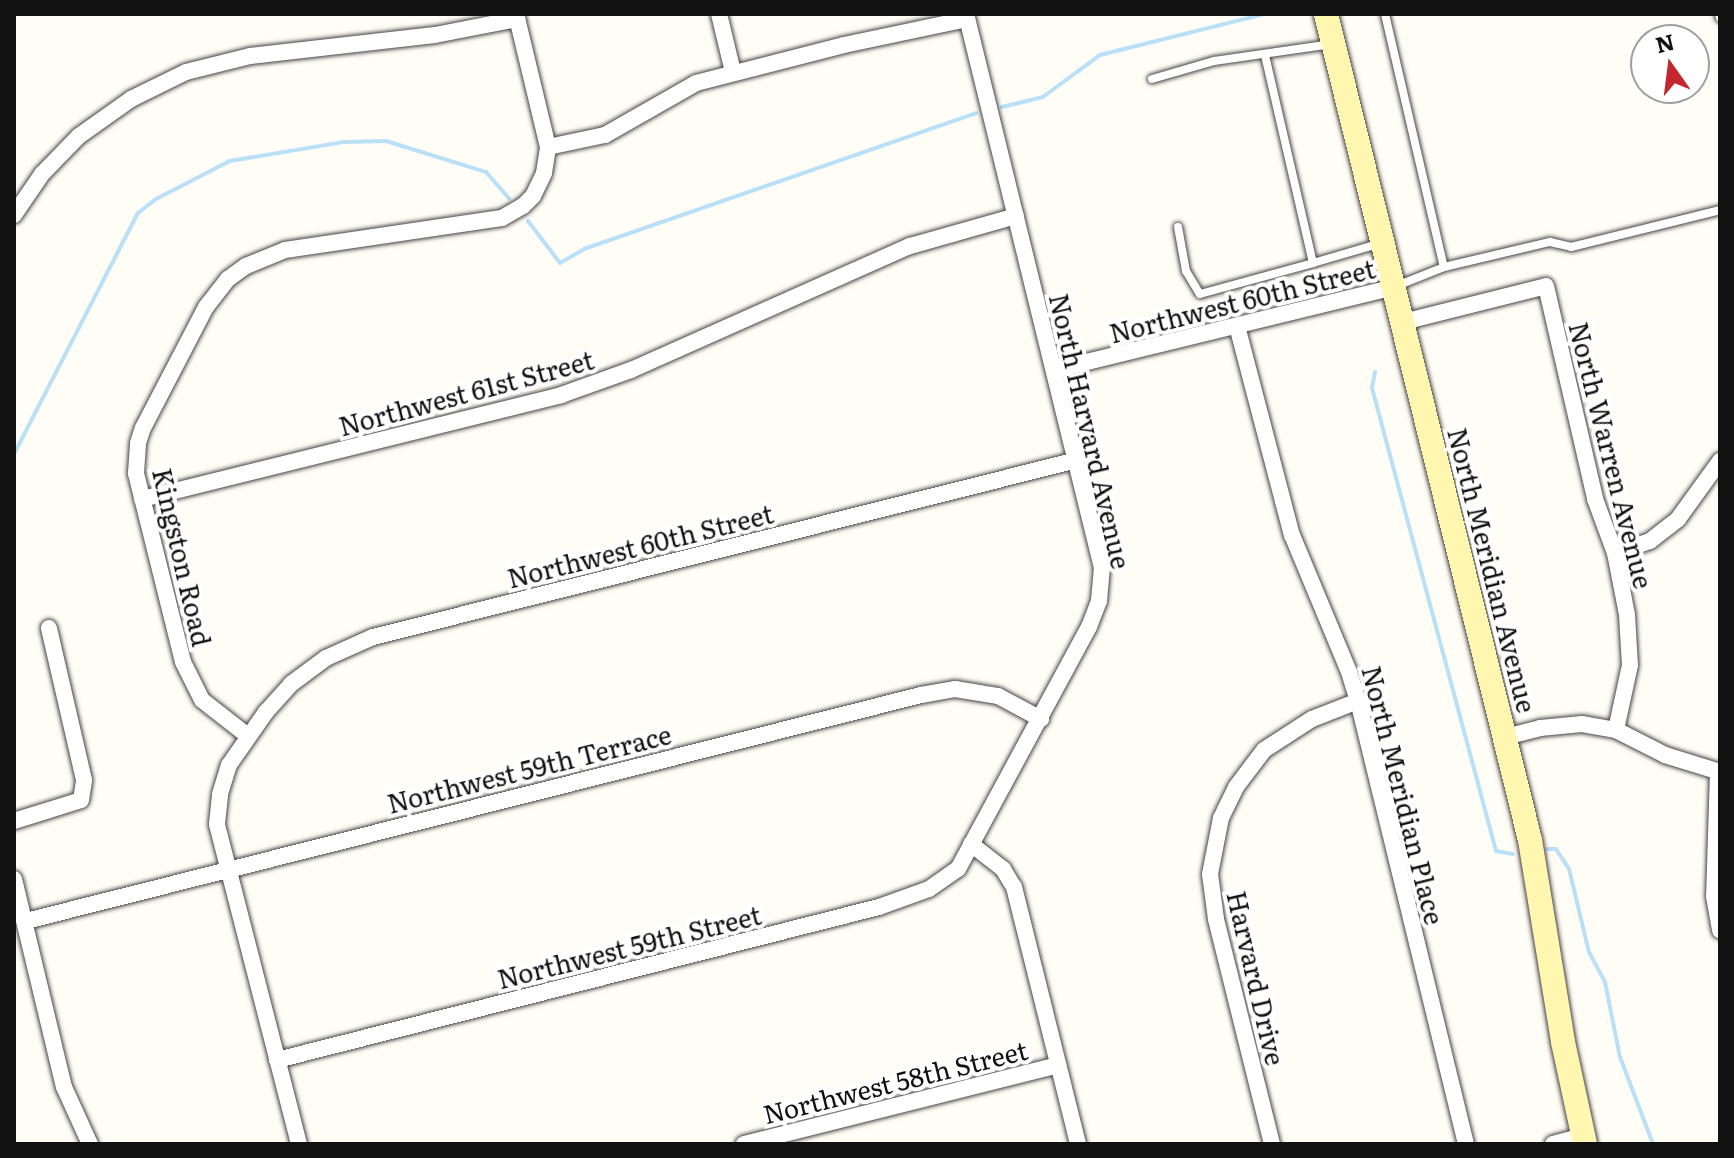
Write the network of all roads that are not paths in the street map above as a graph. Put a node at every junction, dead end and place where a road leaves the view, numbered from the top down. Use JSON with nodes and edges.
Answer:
{"nodes":[{"id":1,"x":719,"y":14,"type":"edge"},
{"id":2,"x":1326,"y":14,"type":"edge"},
{"id":3,"x":1385,"y":14,"type":"edge"},
{"id":4,"x":516,"y":16,"type":"edge"},
{"id":5,"x":967,"y":16,"type":"edge"},
{"id":6,"x":1333,"y":43,"type":"junction"},
{"id":7,"x":1265,"y":55,"type":"junction"},
{"id":8,"x":733,"y":72,"type":"junction"},
{"id":9,"x":1152,"y":79,"type":"dead end"},
{"id":10,"x":548,"y":147,"type":"junction"},
{"id":11,"x":1720,"y":210,"type":"edge"},
{"id":12,"x":14,"y":215,"type":"edge"},
{"id":13,"x":1016,"y":216,"type":"junction"},
{"id":14,"x":1178,"y":227,"type":"dead end"},
{"id":15,"x":1383,"y":243,"type":"junction"},
{"id":16,"x":1313,"y":263,"type":"junction"},
{"id":17,"x":1444,"y":267,"type":"junction"},
{"id":18,"x":1394,"y":287,"type":"junction"},
{"id":19,"x":1403,"y":322,"type":"junction"},
{"id":20,"x":1237,"y":326,"type":"junction"},
{"id":21,"x":1054,"y":370,"type":"junction"},
{"id":22,"x":1077,"y":460,"type":"junction"},
{"id":23,"x":1720,"y":461,"type":"edge"},
{"id":24,"x":142,"y":499,"type":"junction"},
{"id":25,"x":1615,"y":553,"type":"junction"},
{"id":26,"x":49,"y":628,"type":"dead end"},
{"id":27,"x":1358,"y":701,"type":"junction"},
{"id":28,"x":1041,"y":719,"type":"junction"},
{"id":29,"x":1616,"y":730,"type":"junction"},
{"id":30,"x":248,"y":736,"type":"junction"},
{"id":31,"x":1505,"y":737,"type":"junction"},
{"id":32,"x":1719,"y":772,"type":"edge"},
{"id":33,"x":14,"y":821,"type":"edge"},
{"id":34,"x":971,"y":844,"type":"junction"},
{"id":35,"x":227,"y":867,"type":"junction"},
{"id":36,"x":14,"y":879,"type":"edge"},
{"id":37,"x":26,"y":921,"type":"junction"},
{"id":38,"x":1720,"y":930,"type":"edge"},
{"id":39,"x":277,"y":1060,"type":"junction"},
{"id":40,"x":1058,"y":1065,"type":"junction"},
{"id":41,"x":1584,"y":1140,"type":"edge"},
{"id":42,"x":90,"y":1144,"type":"edge"},
{"id":43,"x":299,"y":1144,"type":"edge"},
{"id":44,"x":744,"y":1144,"type":"edge"},
{"id":45,"x":1078,"y":1144,"type":"edge"},
{"id":46,"x":1272,"y":1144,"type":"edge"},
{"id":47,"x":1466,"y":1144,"type":"edge"},
{"id":48,"x":1553,"y":1144,"type":"edge"}],
"edges":[{"from":1,"to":8,"type":"street"},
{"from":2,"to":6,"type":"main road","name":"North Meridian Avenue"},
{"from":3,"to":17,"type":"lane"},
{"from":4,"to":10,"type":"street","name":"Kingston Road"},
{"from":4,"to":12,"type":"street"},
{"from":5,"to":8,"type":"street"},
{"from":5,"to":13,"type":"street","name":"North Harvard Avenue"},
{"from":6,"to":7,"type":"lane"},
{"from":6,"to":15,"type":"main road","name":"North Meridian Avenue"},
{"from":7,"to":9,"type":"lane"},
{"from":7,"to":16,"type":"lane"},
{"from":8,"to":10,"type":"street"},
{"from":10,"to":24,"type":"street","name":"Kingston Road"},
{"from":11,"to":17,"type":"lane"},
{"from":13,"to":21,"type":"street","name":"North Harvard Avenue"},
{"from":13,"to":24,"type":"street","name":"Northwest 61st Street"},
{"from":14,"to":16,"type":"lane"},
{"from":15,"to":16,"type":"lane"},
{"from":15,"to":18,"type":"main road","name":"North Meridian Avenue"},
{"from":17,"to":18,"type":"lane"},
{"from":18,"to":19,"type":"main road","name":"North Meridian Avenue"},
{"from":18,"to":20,"type":"street","name":"Northwest 60th Street"},
{"from":19,"to":25,"type":"street","name":"North Warren Avenue"},
{"from":19,"to":31,"type":"main road","name":"North Meridian Avenue"},
{"from":20,"to":21,"type":"street","name":"Northwest 60th Street"},
{"from":20,"to":27,"type":"street","name":"North Meridian Place"},
{"from":21,"to":22,"type":"street","name":"North Harvard Avenue"},
{"from":22,"to":28,"type":"street","name":"North Harvard Avenue"},
{"from":22,"to":30,"type":"street","name":"Northwest 60th Street"},
{"from":23,"to":25,"type":"street"},
{"from":24,"to":30,"type":"street","name":"Kingston Road"},
{"from":25,"to":29,"type":"street","name":"North Warren Avenue"},
{"from":26,"to":33,"type":"street"},
{"from":27,"to":46,"type":"street","name":"Harvard Drive"},
{"from":27,"to":47,"type":"street","name":"North Meridian Place"},
{"from":28,"to":34,"type":"street","name":"North Harvard Avenue"},
{"from":28,"to":35,"type":"street","name":"Northwest 59th Terrace"},
{"from":29,"to":31,"type":"street"},
{"from":29,"to":32,"type":"street"},
{"from":30,"to":35,"type":"street"},
{"from":31,"to":41,"type":"main road","name":"North Meridian Avenue"},
{"from":32,"to":38,"type":"street"},
{"from":34,"to":39,"type":"street","name":"Northwest 59th Street"},
{"from":34,"to":40,"type":"street"},
{"from":35,"to":37,"type":"street","name":"Northwest 59th Terrace"},
{"from":35,"to":39,"type":"street"},
{"from":36,"to":37,"type":"street"},
{"from":37,"to":42,"type":"street"},
{"from":39,"to":43,"type":"street"},
{"from":40,"to":44,"type":"street","name":"Northwest 58th Street"},
{"from":40,"to":45,"type":"street"},
{"from":41,"to":48,"type":"street"}]}
